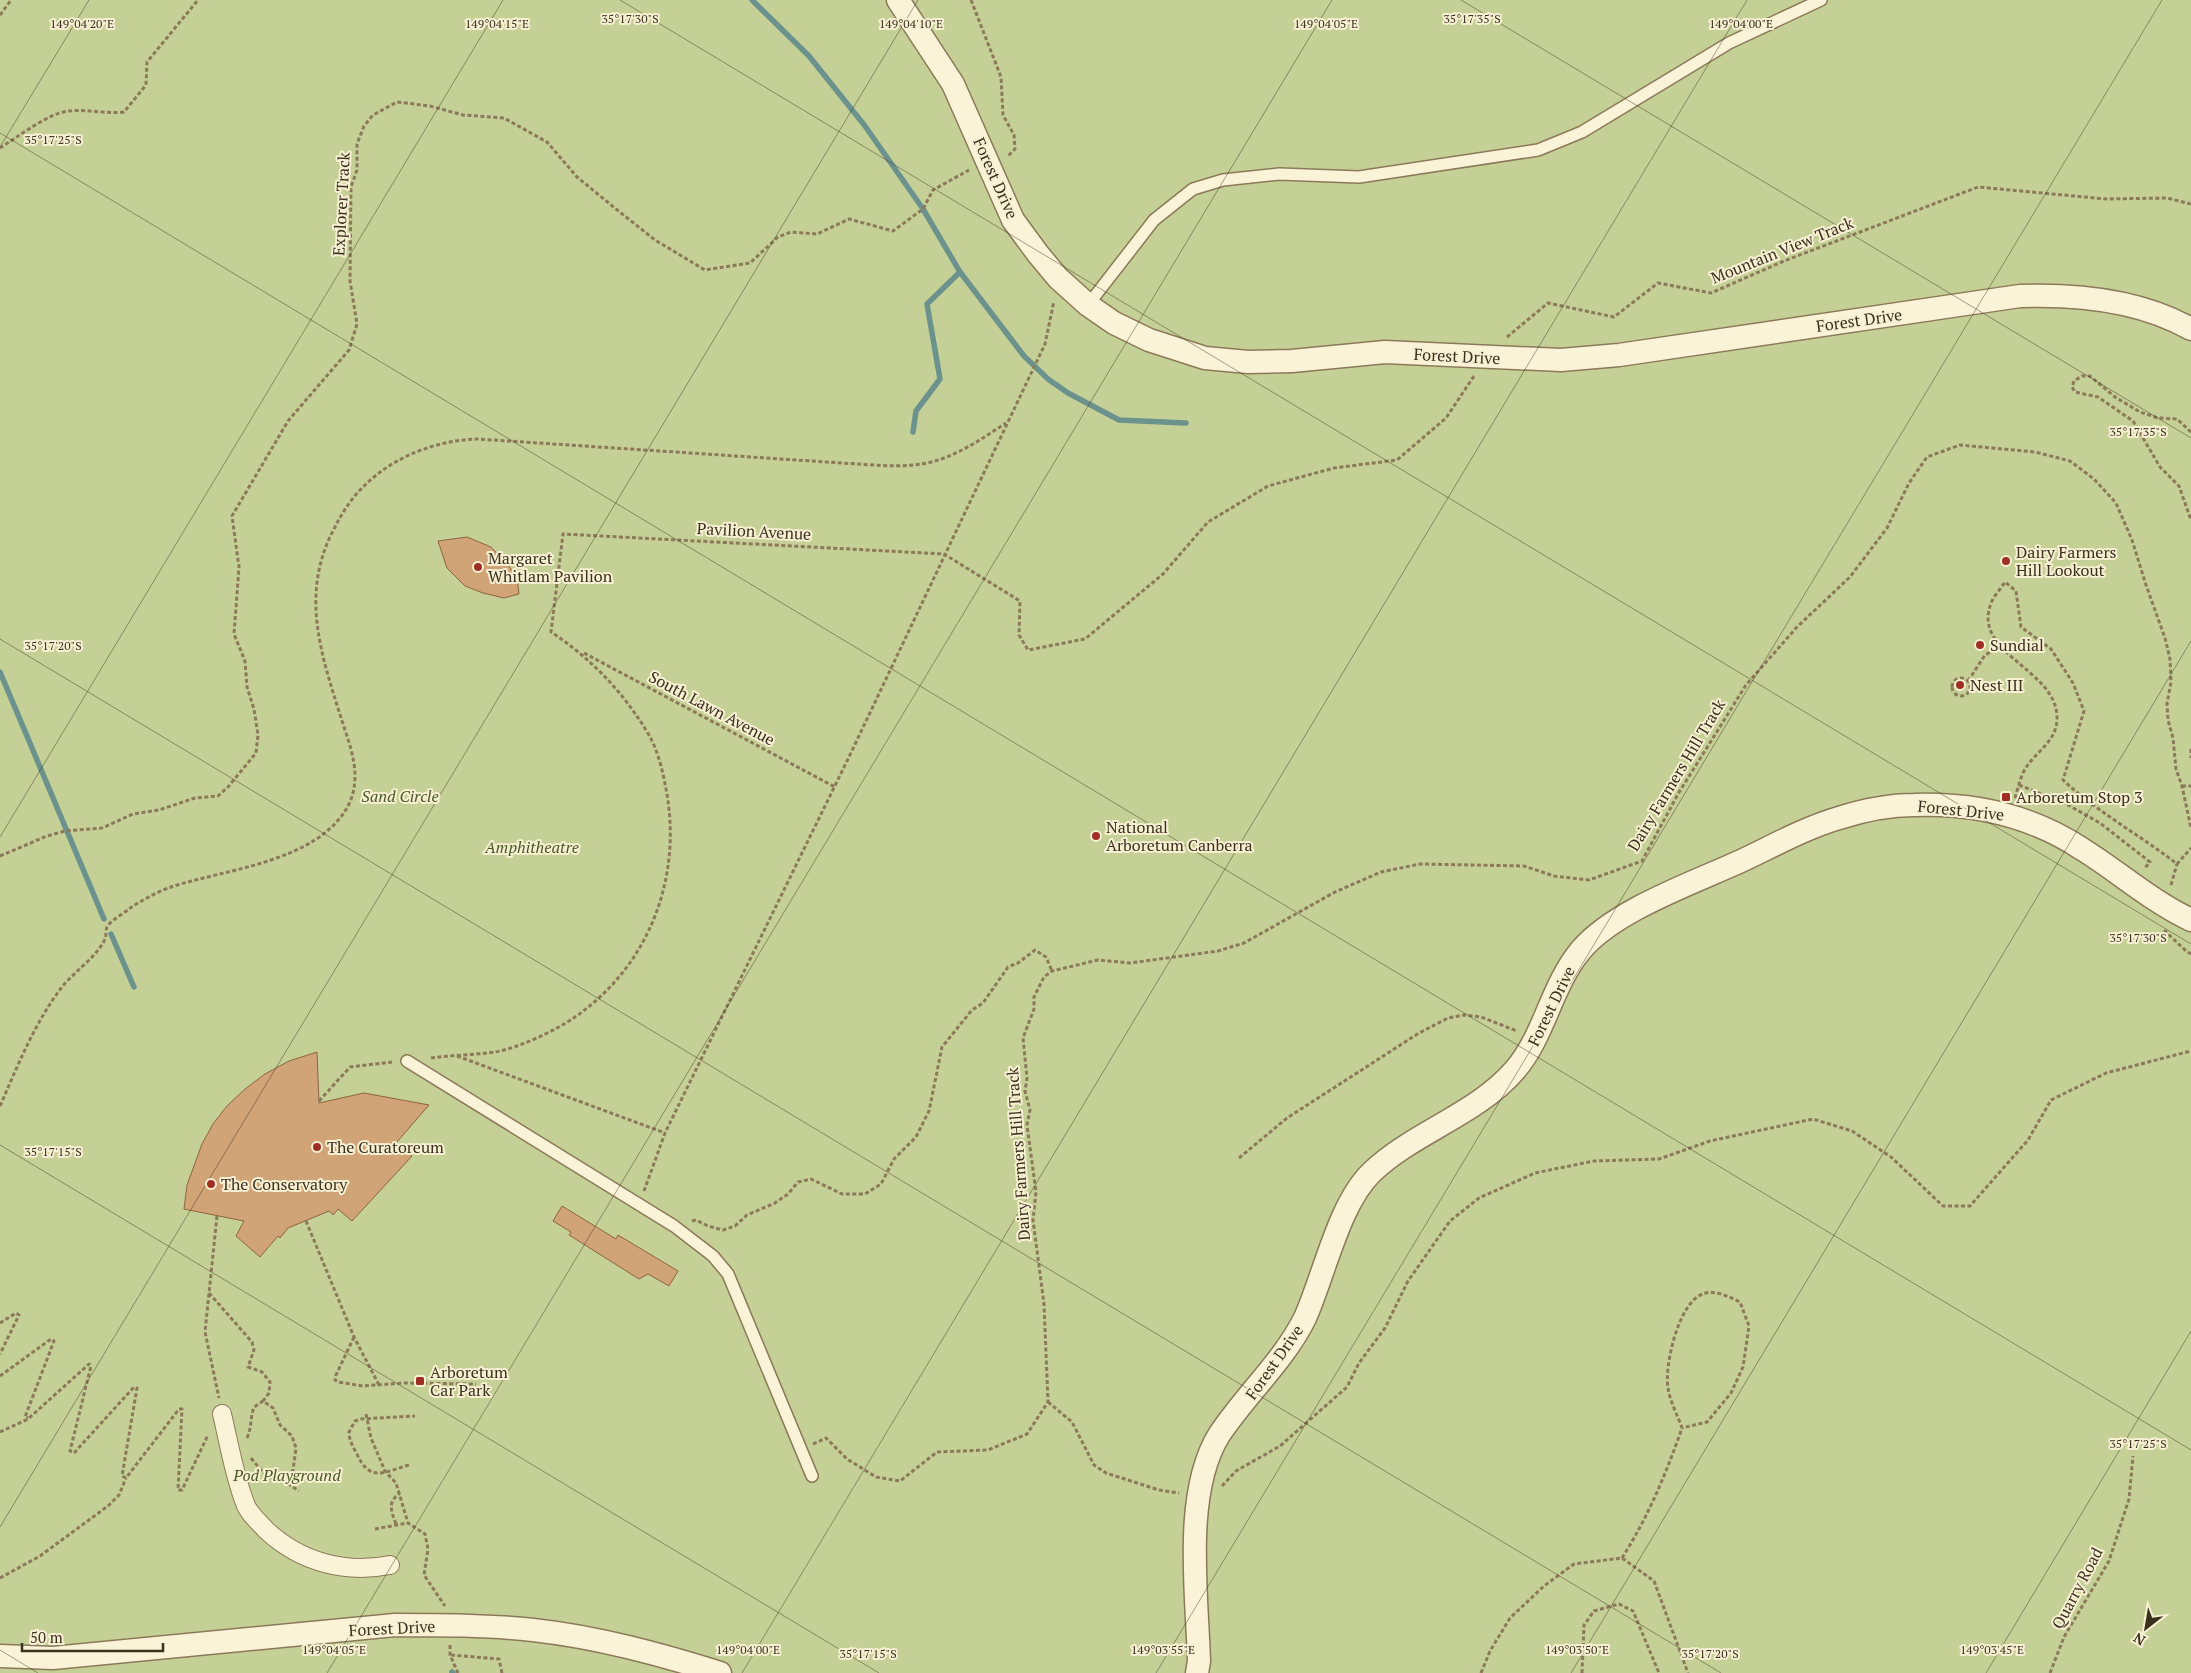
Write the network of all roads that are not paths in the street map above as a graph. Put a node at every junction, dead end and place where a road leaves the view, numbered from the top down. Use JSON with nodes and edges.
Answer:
{"nodes":[{"id":1,"x":898,"y":0,"type":"edge"},
{"id":2,"x":1821,"y":0,"type":"edge"},
{"id":3,"x":1088,"y":305,"type":"junction"},
{"id":4,"x":2191,"y":329,"type":"edge"},
{"id":5,"x":2191,"y":920,"type":"edge"},
{"id":6,"x":407,"y":1060,"type":"dead end"},
{"id":7,"x":222,"y":1414,"type":"road end"},
{"id":8,"x":812,"y":1476,"type":"road end"},
{"id":9,"x":390,"y":1565,"type":"dead end"},
{"id":10,"x":0,"y":1656,"type":"edge"},
{"id":11,"x":720,"y":1673,"type":"edge"},
{"id":12,"x":1197,"y":1673,"type":"edge"}],
"edges":[{"from":1,"to":3,"type":"street","name":"Forest Drive"},
{"from":2,"to":3,"type":"lane"},
{"from":3,"to":4,"type":"street","name":"Forest Drive"},
{"from":5,"to":12,"type":"street","name":"Forest Drive"},
{"from":6,"to":8,"type":"lane"},
{"from":7,"to":9,"type":"street"},
{"from":10,"to":11,"type":"street","name":"Forest Drive"}]}
